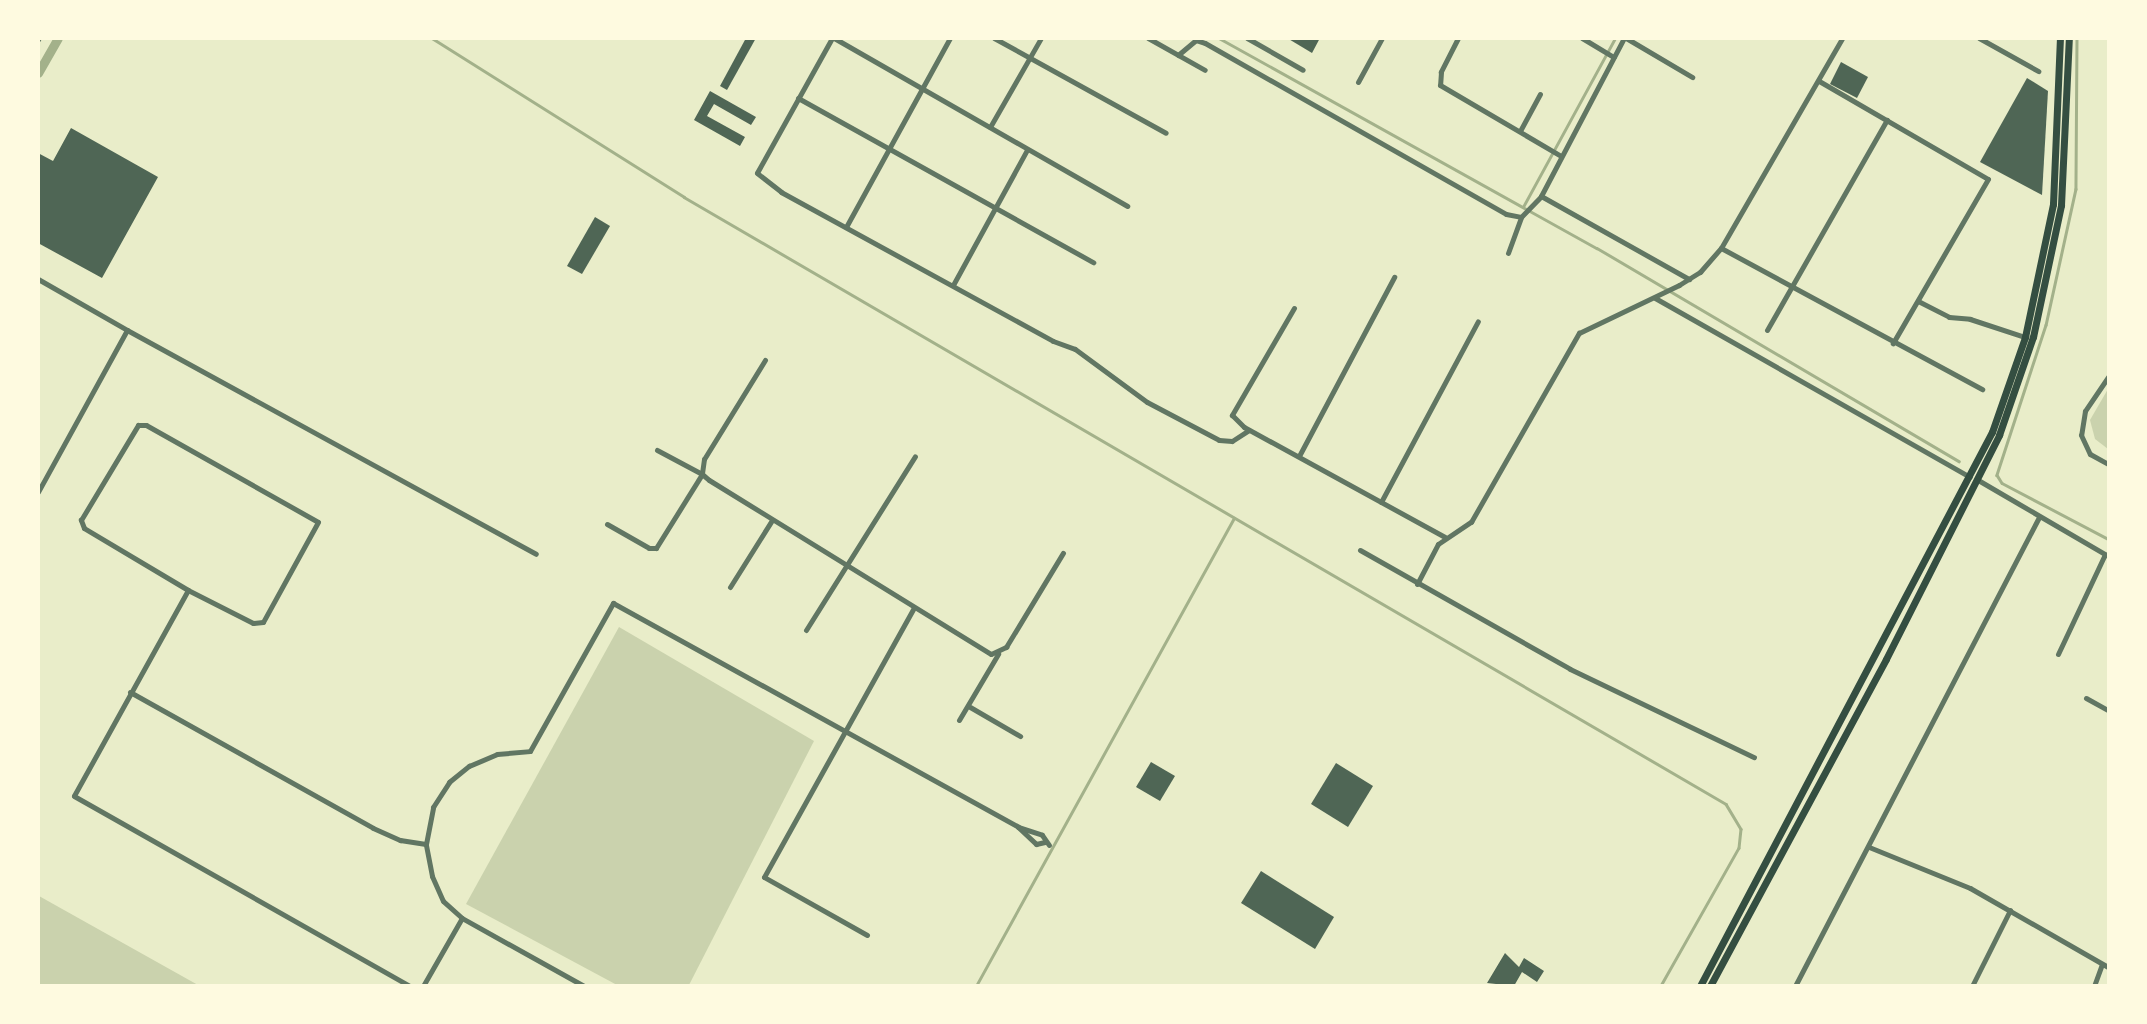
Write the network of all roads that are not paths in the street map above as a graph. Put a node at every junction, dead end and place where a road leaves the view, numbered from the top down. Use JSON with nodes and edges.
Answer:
{"nodes":[{"id":1,"x":833,"y":38,"type":"edge"},
{"id":2,"x":950,"y":38,"type":"edge"},
{"id":3,"x":994,"y":38,"type":"edge"},
{"id":4,"x":1041,"y":38,"type":"edge"},
{"id":5,"x":1148,"y":38,"type":"edge"},
{"id":6,"x":1247,"y":38,"type":"edge"},
{"id":7,"x":1382,"y":38,"type":"edge"},
{"id":8,"x":1458,"y":38,"type":"edge"},
{"id":9,"x":1582,"y":38,"type":"edge"},
{"id":10,"x":1625,"y":38,"type":"edge"},
{"id":11,"x":1842,"y":38,"type":"edge"},
{"id":12,"x":1979,"y":38,"type":"edge"},
{"id":13,"x":2060,"y":38,"type":"edge"},
{"id":14,"x":2069,"y":38,"type":"edge"},
{"id":15,"x":1178,"y":55,"type":"junction"},
{"id":16,"x":1613,"y":56,"type":"junction"},
{"id":17,"x":1030,"y":58,"type":"junction"},
{"id":18,"x":1205,"y":71,"type":"dead end"},
{"id":19,"x":1303,"y":71,"type":"dead end"},
{"id":20,"x":2038,"y":71,"type":"dead end"},
{"id":21,"x":1692,"y":77,"type":"dead end"},
{"id":22,"x":1819,"y":81,"type":"junction"},
{"id":23,"x":1358,"y":82,"type":"dead end"},
{"id":24,"x":922,"y":88,"type":"junction"},
{"id":25,"x":1540,"y":94,"type":"dead end"},
{"id":26,"x":798,"y":98,"type":"junction"},
{"id":27,"x":1886,"y":120,"type":"junction"},
{"id":28,"x":990,"y":127,"type":"junction"},
{"id":29,"x":1520,"y":131,"type":"junction"},
{"id":30,"x":1166,"y":133,"type":"dead end"},
{"id":31,"x":889,"y":149,"type":"junction"},
{"id":32,"x":1027,"y":150,"type":"junction"},
{"id":33,"x":1558,"y":154,"type":"junction"},
{"id":34,"x":1541,"y":196,"type":"junction"},
{"id":35,"x":996,"y":206,"type":"junction"},
{"id":36,"x":1127,"y":206,"type":"dead end"},
{"id":37,"x":1523,"y":215,"type":"junction"},
{"id":38,"x":846,"y":227,"type":"junction"},
{"id":39,"x":1721,"y":248,"type":"junction"},
{"id":40,"x":1508,"y":253,"type":"dead end"},
{"id":41,"x":1093,"y":262,"type":"dead end"},
{"id":42,"x":1394,"y":276,"type":"dead end"},
{"id":43,"x":38,"y":279,"type":"edge"},
{"id":44,"x":1689,"y":279,"type":"junction"},
{"id":45,"x":953,"y":285,"type":"junction"},
{"id":46,"x":1791,"y":286,"type":"junction"},
{"id":47,"x":1655,"y":298,"type":"junction"},
{"id":48,"x":1918,"y":301,"type":"junction"},
{"id":49,"x":1294,"y":307,"type":"dead end"},
{"id":50,"x":1478,"y":321,"type":"dead end"},
{"id":51,"x":127,"y":330,"type":"junction"},
{"id":52,"x":1767,"y":330,"type":"dead end"},
{"id":53,"x":2021,"y":336,"type":"junction"},
{"id":54,"x":1894,"y":343,"type":"junction"},
{"id":55,"x":765,"y":360,"type":"dead end"},
{"id":56,"x":2109,"y":377,"type":"edge"},
{"id":57,"x":1982,"y":389,"type":"dead end"},
{"id":58,"x":1249,"y":430,"type":"junction"},
{"id":59,"x":657,"y":450,"type":"dead end"},
{"id":60,"x":915,"y":456,"type":"dead end"},
{"id":61,"x":1299,"y":456,"type":"junction"},
{"id":62,"x":2109,"y":464,"type":"edge"},
{"id":63,"x":702,"y":474,"type":"junction"},
{"id":64,"x":1974,"y":478,"type":"junction"},
{"id":65,"x":38,"y":492,"type":"edge"},
{"id":66,"x":1381,"y":502,"type":"junction"},
{"id":67,"x":2039,"y":516,"type":"junction"},
{"id":68,"x":772,"y":520,"type":"junction"},
{"id":69,"x":607,"y":524,"type":"dead end"},
{"id":70,"x":1445,"y":537,"type":"junction"},
{"id":71,"x":1360,"y":550,"type":"dead end"},
{"id":72,"x":1063,"y":553,"type":"dead end"},
{"id":73,"x":536,"y":554,"type":"dead end"},
{"id":74,"x":2107,"y":555,"type":"edge"},
{"id":75,"x":846,"y":566,"type":"junction"},
{"id":76,"x":1417,"y":584,"type":"junction"},
{"id":77,"x":730,"y":587,"type":"dead end"},
{"id":78,"x":188,"y":590,"type":"junction"},
{"id":79,"x":913,"y":609,"type":"junction"},
{"id":80,"x":806,"y":630,"type":"dead end"},
{"id":81,"x":998,"y":654,"type":"junction"},
{"id":82,"x":2058,"y":654,"type":"dead end"},
{"id":83,"x":130,"y":692,"type":"junction"},
{"id":84,"x":2086,"y":698,"type":"dead end"},
{"id":85,"x":970,"y":706,"type":"junction"},
{"id":86,"x":2109,"y":710,"type":"edge"},
{"id":87,"x":959,"y":720,"type":"dead end"},
{"id":88,"x":847,"y":731,"type":"junction"},
{"id":89,"x":1020,"y":736,"type":"dead end"},
{"id":90,"x":1754,"y":757,"type":"dead end"},
{"id":91,"x":1047,"y":843,"type":"dead end"},
{"id":92,"x":426,"y":844,"type":"junction"},
{"id":93,"x":1869,"y":847,"type":"junction"},
{"id":94,"x":2010,"y":910,"type":"junction"},
{"id":95,"x":461,"y":918,"type":"junction"},
{"id":96,"x":867,"y":936,"type":"dead end"},
{"id":97,"x":2102,"y":964,"type":"junction"},
{"id":98,"x":2109,"y":967,"type":"edge"},
{"id":99,"x":410,"y":985,"type":"edge"},
{"id":100,"x":423,"y":985,"type":"edge"},
{"id":101,"x":584,"y":985,"type":"edge"},
{"id":102,"x":1700,"y":985,"type":"edge"},
{"id":103,"x":1710,"y":985,"type":"edge"},
{"id":104,"x":1795,"y":985,"type":"edge"},
{"id":105,"x":1972,"y":985,"type":"edge"},
{"id":106,"x":2094,"y":985,"type":"edge"}],
"edges":[{"from":1,"to":24,"type":"street"},
{"from":1,"to":26,"type":"street"},
{"from":2,"to":24,"type":"street"},
{"from":3,"to":17,"type":"street"},
{"from":4,"to":17,"type":"street"},
{"from":5,"to":15,"type":"street"},
{"from":6,"to":19,"type":"street"},
{"from":7,"to":23,"type":"street"},
{"from":8,"to":29,"type":"street"},
{"from":9,"to":16,"type":"street"},
{"from":10,"to":16,"type":"street"},
{"from":10,"to":21,"type":"street"},
{"from":11,"to":22,"type":"street"},
{"from":12,"to":20,"type":"street"},
{"from":13,"to":53,"type":"main road"},
{"from":14,"to":64,"type":"main road"},
{"from":15,"to":18,"type":"street"},
{"from":15,"to":37,"type":"street"},
{"from":16,"to":33,"type":"street"},
{"from":17,"to":28,"type":"street"},
{"from":17,"to":30,"type":"street"},
{"from":22,"to":27,"type":"street"},
{"from":22,"to":39,"type":"street"},
{"from":24,"to":28,"type":"street"},
{"from":24,"to":31,"type":"street"},
{"from":25,"to":29,"type":"street"},
{"from":26,"to":31,"type":"street"},
{"from":26,"to":38,"type":"street"},
{"from":27,"to":46,"type":"street"},
{"from":27,"to":48,"type":"street"},
{"from":28,"to":32,"type":"street"},
{"from":29,"to":33,"type":"street"},
{"from":31,"to":35,"type":"street"},
{"from":31,"to":38,"type":"street"},
{"from":32,"to":35,"type":"street"},
{"from":32,"to":36,"type":"street"},
{"from":33,"to":34,"type":"street"},
{"from":34,"to":37,"type":"street"},
{"from":34,"to":44,"type":"street"},
{"from":35,"to":41,"type":"street"},
{"from":35,"to":45,"type":"street"},
{"from":37,"to":40,"type":"street"},
{"from":38,"to":45,"type":"street"},
{"from":39,"to":44,"type":"street"},
{"from":39,"to":46,"type":"street"},
{"from":42,"to":61,"type":"street"},
{"from":43,"to":51,"type":"street"},
{"from":44,"to":47,"type":"street"},
{"from":45,"to":58,"type":"street"},
{"from":46,"to":52,"type":"street"},
{"from":46,"to":54,"type":"street"},
{"from":47,"to":64,"type":"street"},
{"from":47,"to":70,"type":"street"},
{"from":48,"to":53,"type":"street"},
{"from":48,"to":54,"type":"street"},
{"from":49,"to":58,"type":"street"},
{"from":50,"to":66,"type":"street"},
{"from":51,"to":65,"type":"street"},
{"from":51,"to":73,"type":"street"},
{"from":53,"to":64,"type":"main road"},
{"from":54,"to":57,"type":"street"},
{"from":55,"to":63,"type":"street"},
{"from":56,"to":62,"type":"street"},
{"from":58,"to":61,"type":"street"},
{"from":59,"to":63,"type":"street"},
{"from":60,"to":75,"type":"street"},
{"from":61,"to":66,"type":"street"},
{"from":63,"to":68,"type":"street"},
{"from":63,"to":69,"type":"street"},
{"from":64,"to":67,"type":"street"},
{"from":64,"to":102,"type":"main road"},
{"from":64,"to":103,"type":"main road"},
{"from":66,"to":70,"type":"street"},
{"from":67,"to":74,"type":"street"},
{"from":67,"to":93,"type":"street"},
{"from":68,"to":75,"type":"street"},
{"from":68,"to":77,"type":"street"},
{"from":70,"to":76,"type":"street"},
{"from":71,"to":76,"type":"street"},
{"from":72,"to":81,"type":"street"},
{"from":74,"to":82,"type":"street"},
{"from":75,"to":79,"type":"street"},
{"from":75,"to":80,"type":"street"},
{"from":76,"to":90,"type":"street"},
{"from":78,"to":78,"type":"street"},
{"from":78,"to":83,"type":"street"},
{"from":79,"to":81,"type":"street"},
{"from":79,"to":88,"type":"street"},
{"from":81,"to":85,"type":"street"},
{"from":83,"to":92,"type":"street"},
{"from":83,"to":99,"type":"street"},
{"from":84,"to":86,"type":"street"},
{"from":85,"to":87,"type":"street"},
{"from":85,"to":89,"type":"street"},
{"from":88,"to":91,"type":"street"},
{"from":88,"to":92,"type":"street"},
{"from":88,"to":96,"type":"street"},
{"from":92,"to":95,"type":"street"},
{"from":93,"to":94,"type":"street"},
{"from":93,"to":104,"type":"street"},
{"from":94,"to":97,"type":"street"},
{"from":94,"to":105,"type":"street"},
{"from":95,"to":100,"type":"street"},
{"from":95,"to":101,"type":"street"},
{"from":97,"to":98,"type":"street"},
{"from":97,"to":106,"type":"street"}]}
